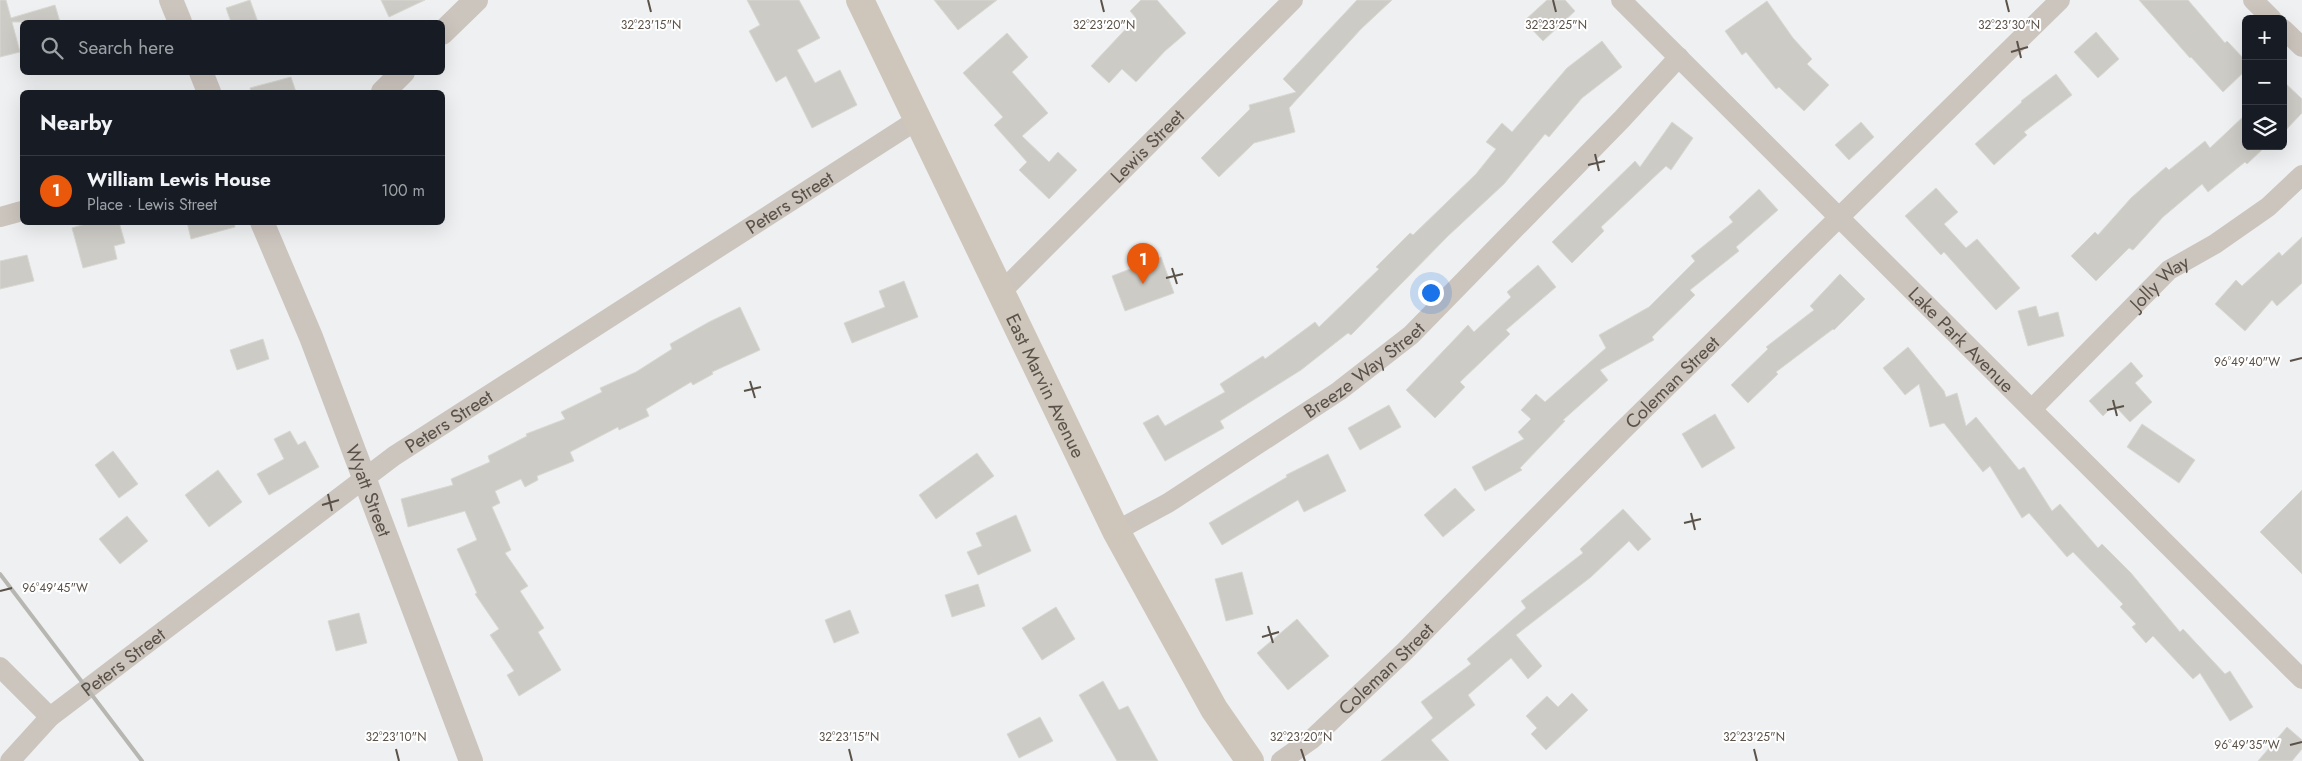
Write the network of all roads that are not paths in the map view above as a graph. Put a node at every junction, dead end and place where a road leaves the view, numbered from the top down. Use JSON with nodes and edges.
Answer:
{"nodes":[{"id":1,"x":171,"y":0,"type":"edge"},
{"id":2,"x":476,"y":0,"type":"edge"},
{"id":3,"x":860,"y":0,"type":"edge"},
{"id":4,"x":1293,"y":0,"type":"edge"},
{"id":5,"x":1621,"y":0,"type":"edge"},
{"id":6,"x":2060,"y":0,"type":"edge"},
{"id":7,"x":2252,"y":0,"type":"edge"},
{"id":8,"x":2268,"y":15,"type":"edge"},
{"id":9,"x":179,"y":20,"type":"edge"},
{"id":10,"x":445,"y":30,"type":"edge"},
{"id":11,"x":2287,"y":34,"type":"edge"},
{"id":12,"x":2302,"y":47,"type":"edge"},
{"id":13,"x":1679,"y":57,"type":"junction"},
{"id":14,"x":202,"y":75,"type":"edge"},
{"id":15,"x":400,"y":75,"type":"edge"},
{"id":16,"x":208,"y":90,"type":"edge"},
{"id":17,"x":385,"y":90,"type":"edge"},
{"id":18,"x":917,"y":120,"type":"junction"},
{"id":19,"x":2302,"y":175,"type":"edge"},
{"id":20,"x":20,"y":211,"type":"edge"},
{"id":21,"x":0,"y":217,"type":"edge"},
{"id":22,"x":1840,"y":218,"type":"junction"},
{"id":23,"x":263,"y":225,"type":"edge"},
{"id":24,"x":1000,"y":293,"type":"junction"},
{"id":25,"x":2032,"y":410,"type":"junction"},
{"id":26,"x":363,"y":479,"type":"junction"},
{"id":27,"x":1116,"y":531,"type":"junction"},
{"id":28,"x":0,"y":667,"type":"edge"},
{"id":29,"x":2302,"y":679,"type":"edge"},
{"id":30,"x":50,"y":717,"type":"junction"},
{"id":31,"x":10,"y":761,"type":"edge"},
{"id":32,"x":471,"y":761,"type":"edge"},
{"id":33,"x":1250,"y":761,"type":"edge"},
{"id":34,"x":1281,"y":761,"type":"edge"}],
"edges":[{"from":1,"to":9,"type":"street"},
{"from":2,"to":10,"type":"street"},
{"from":3,"to":18,"type":"main road","name":"East Marvin Avenue"},
{"from":4,"to":24,"type":"street","name":"Lewis Street"},
{"from":5,"to":13,"type":"street","name":"Lake Park Avenue"},
{"from":6,"to":22,"type":"street","name":"Coleman Street"},
{"from":7,"to":8,"type":"street"},
{"from":11,"to":12,"type":"street"},
{"from":13,"to":22,"type":"street","name":"Lake Park Avenue"},
{"from":13,"to":27,"type":"street","name":"Breeze Way Street"},
{"from":14,"to":16,"type":"street"},
{"from":15,"to":17,"type":"street"},
{"from":18,"to":24,"type":"main road","name":"East Marvin Avenue"},
{"from":18,"to":26,"type":"street","name":"Peters Street"},
{"from":19,"to":25,"type":"street","name":"Jolly Way"},
{"from":20,"to":21,"type":"street"},
{"from":22,"to":25,"type":"street","name":"Lake Park Avenue"},
{"from":22,"to":34,"type":"street","name":"Coleman Street"},
{"from":23,"to":26,"type":"street","name":"Wyatt Street"},
{"from":24,"to":27,"type":"main road","name":"East Marvin Avenue"},
{"from":25,"to":29,"type":"street","name":"Lake Park Avenue"},
{"from":26,"to":30,"type":"street","name":"Peters Street"},
{"from":26,"to":32,"type":"street","name":"Wyatt Street"},
{"from":27,"to":33,"type":"main road","name":"East Marvin Avenue"},
{"from":28,"to":30,"type":"street"},
{"from":30,"to":31,"type":"street","name":"Peters Street"}]}
